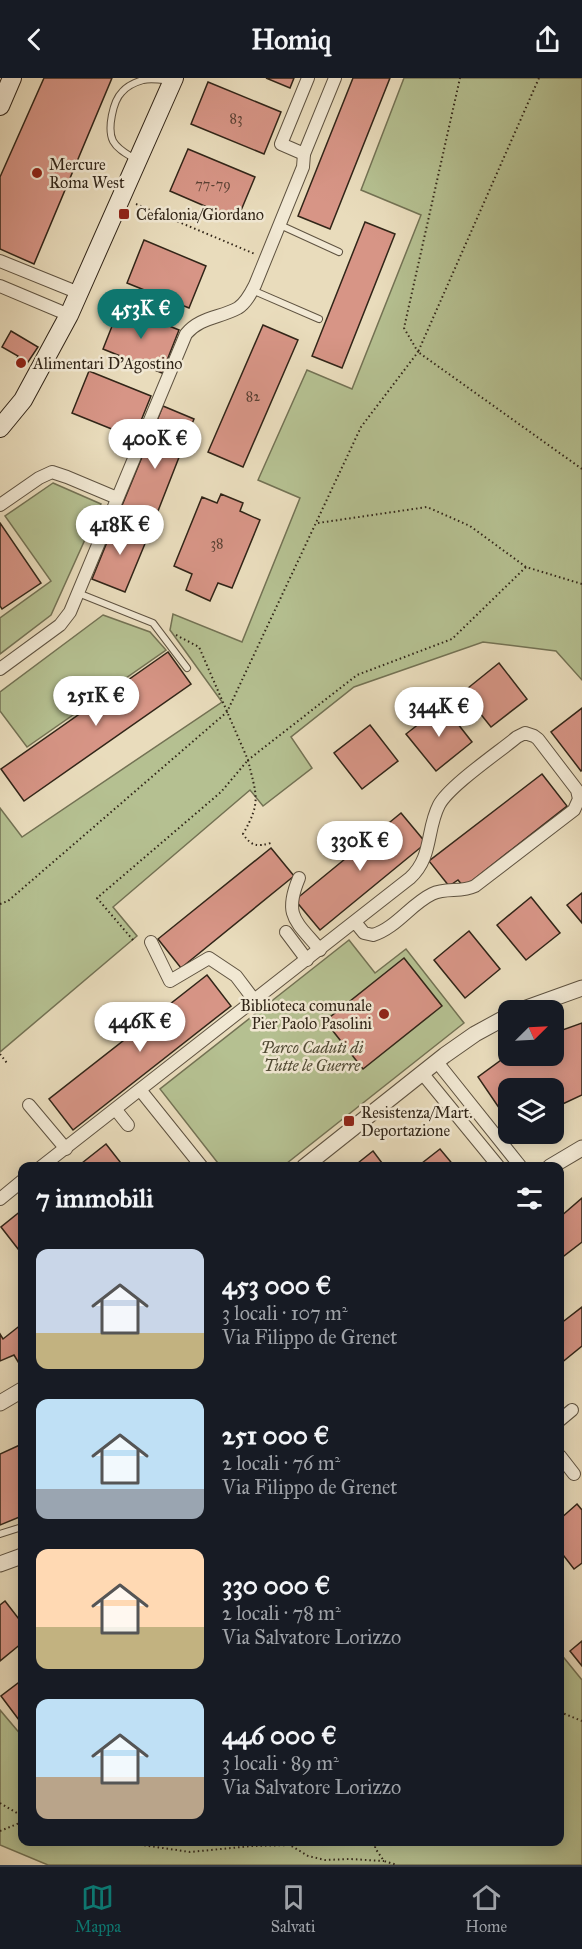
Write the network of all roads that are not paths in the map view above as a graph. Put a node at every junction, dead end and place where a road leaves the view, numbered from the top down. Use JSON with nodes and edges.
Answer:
{"nodes":[{"id":1,"x":12,"y":78,"type":"edge"},
{"id":2,"x":308,"y":78,"type":"edge"},
{"id":3,"x":335,"y":78,"type":"edge"},
{"id":4,"x":173,"y":80,"type":"edge"},
{"id":5,"x":0,"y":106,"type":"edge"},
{"id":6,"x":304,"y":153,"type":"junction"},
{"id":7,"x":138,"y":161,"type":"junction"},
{"id":8,"x":280,"y":225,"type":"junction"},
{"id":9,"x":339,"y":252,"type":"dead end"},
{"id":10,"x":0,"y":261,"type":"edge"},
{"id":11,"x":0,"y":286,"type":"edge"},
{"id":12,"x":252,"y":290,"type":"junction"},
{"id":13,"x":79,"y":293,"type":"junction"},
{"id":14,"x":69,"y":315,"type":"junction"},
{"id":15,"x":319,"y":319,"type":"dead end"},
{"id":16,"x":0,"y":428,"type":"edge"},
{"id":17,"x":117,"y":498,"type":"junction"},
{"id":18,"x":0,"y":505,"type":"edge"},
{"id":19,"x":78,"y":593,"type":"junction"},
{"id":20,"x":187,"y":668,"type":"dead end"},
{"id":21,"x":0,"y":669,"type":"edge"},
{"id":22,"x":299,"y":878,"type":"dead end"},
{"id":23,"x":355,"y":922,"type":"junction"},
{"id":24,"x":286,"y":932,"type":"dead end"},
{"id":25,"x":151,"y":942,"type":"dead end"},
{"id":26,"x":320,"y":950,"type":"junction"},
{"id":27,"x":307,"y":960,"type":"junction"},
{"id":28,"x":582,"y":988,"type":"edge"},
{"id":29,"x":549,"y":1000,"type":"edge"},
{"id":30,"x":255,"y":1001,"type":"junction"},
{"id":31,"x":498,"y":1022,"type":"edge"},
{"id":32,"x":437,"y":1062,"type":"junction"},
{"id":33,"x":422,"y":1073,"type":"junction"},
{"id":34,"x":141,"y":1091,"type":"junction"},
{"id":35,"x":29,"y":1105,"type":"dead end"},
{"id":36,"x":116,"y":1110,"type":"junction"},
{"id":37,"x":128,"y":1125,"type":"dead end"},
{"id":38,"x":582,"y":1148,"type":"edge"},
{"id":39,"x":66,"y":1149,"type":"junction"},
{"id":40,"x":48,"y":1162,"type":"edge"},
{"id":41,"x":198,"y":1162,"type":"edge"},
{"id":42,"x":310,"y":1162,"type":"edge"},
{"id":43,"x":495,"y":1162,"type":"edge"},
{"id":44,"x":517,"y":1162,"type":"edge"},
{"id":45,"x":558,"y":1162,"type":"edge"},
{"id":46,"x":18,"y":1184,"type":"edge"},
{"id":47,"x":0,"y":1198,"type":"edge"},
{"id":48,"x":18,"y":1392,"type":"edge"},
{"id":49,"x":0,"y":1403,"type":"edge"},
{"id":50,"x":572,"y":1410,"type":"dead end"},
{"id":51,"x":564,"y":1417,"type":"edge"},
{"id":52,"x":564,"y":1461,"type":"edge"},
{"id":53,"x":574,"y":1474,"type":"dead end"},
{"id":54,"x":18,"y":1528,"type":"edge"},
{"id":55,"x":0,"y":1534,"type":"edge"},
{"id":56,"x":18,"y":1557,"type":"edge"},
{"id":57,"x":0,"y":1563,"type":"edge"}],
"edges":[{"from":1,"to":5,"type":"main road"},
{"from":2,"to":6,"type":"street"},
{"from":3,"to":6,"type":"street"},
{"from":4,"to":7,"type":"main road"},
{"from":4,"to":7,"type":"lane"},
{"from":6,"to":8,"type":"street"},
{"from":7,"to":13,"type":"main road"},
{"from":8,"to":9,"type":"lane"},
{"from":8,"to":12,"type":"street"},
{"from":10,"to":13,"type":"street"},
{"from":11,"to":14,"type":"street"},
{"from":12,"to":15,"type":"lane"},
{"from":12,"to":17,"type":"street"},
{"from":13,"to":14,"type":"main road"},
{"from":14,"to":16,"type":"main road"},
{"from":17,"to":18,"type":"street"},
{"from":17,"to":19,"type":"street"},
{"from":19,"to":20,"type":"lane"},
{"from":19,"to":21,"type":"street"},
{"from":22,"to":26,"type":"street"},
{"from":23,"to":23,"type":"street"},
{"from":23,"to":26,"type":"street"},
{"from":24,"to":27,"type":"street"},
{"from":25,"to":30,"type":"street"},
{"from":26,"to":27,"type":"street"},
{"from":27,"to":30,"type":"street"},
{"from":28,"to":29,"type":"street"},
{"from":30,"to":34,"type":"street"},
{"from":31,"to":32,"type":"street"},
{"from":32,"to":33,"type":"street"},
{"from":32,"to":44,"type":"street"},
{"from":33,"to":42,"type":"street"},
{"from":33,"to":43,"type":"street"},
{"from":34,"to":36,"type":"street"},
{"from":34,"to":41,"type":"street"},
{"from":35,"to":39,"type":"street"},
{"from":36,"to":37,"type":"street"},
{"from":36,"to":39,"type":"street"},
{"from":38,"to":45,"type":"street"},
{"from":39,"to":40,"type":"street"},
{"from":46,"to":47,"type":"street"},
{"from":48,"to":49,"type":"street"},
{"from":50,"to":51,"type":"street"},
{"from":52,"to":53,"type":"street"},
{"from":54,"to":55,"type":"lane"},
{"from":56,"to":57,"type":"street"}]}
